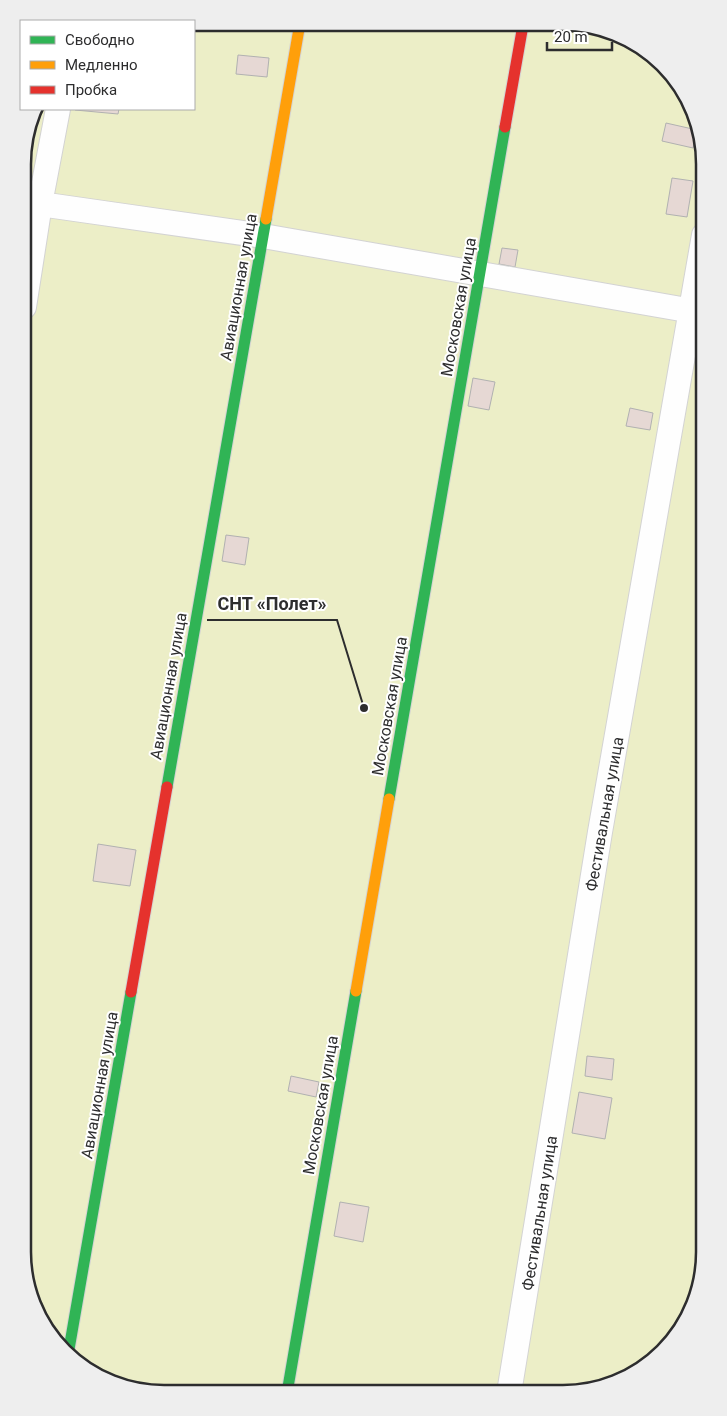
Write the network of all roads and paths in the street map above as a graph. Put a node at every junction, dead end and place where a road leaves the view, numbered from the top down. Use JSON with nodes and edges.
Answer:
{"nodes":[{"id":1,"x":522,"y":31,"type":"edge"},
{"id":2,"x":298,"y":32,"type":"edge"},
{"id":3,"x":58,"y":110,"type":"edge"},
{"id":4,"x":40,"y":204,"type":"junction"},
{"id":5,"x":263,"y":236,"type":"junction"},
{"id":6,"x":31,"y":262,"type":"edge"},
{"id":7,"x":480,"y":274,"type":"junction"},
{"id":8,"x":696,"y":312,"type":"edge"},
{"id":9,"x":696,"y":323,"type":"edge"},
{"id":10,"x":70,"y":1345,"type":"edge"},
{"id":11,"x":288,"y":1385,"type":"edge"},
{"id":12,"x":511,"y":1385,"type":"edge"}],
"edges":[{"from":1,"to":7,"type":"street","name":"Московская улица"},
{"from":2,"to":5,"type":"street","name":"Авиационная улица"},
{"from":3,"to":4,"type":"street"},
{"from":4,"to":5,"type":"street"},
{"from":4,"to":6,"type":"street"},
{"from":5,"to":7,"type":"street"},
{"from":5,"to":10,"type":"street","name":"Авиационная улица"},
{"from":7,"to":8,"type":"street"},
{"from":7,"to":11,"type":"street","name":"Московская улица"},
{"from":9,"to":12,"type":"street","name":"Фестивальная улица"}]}
